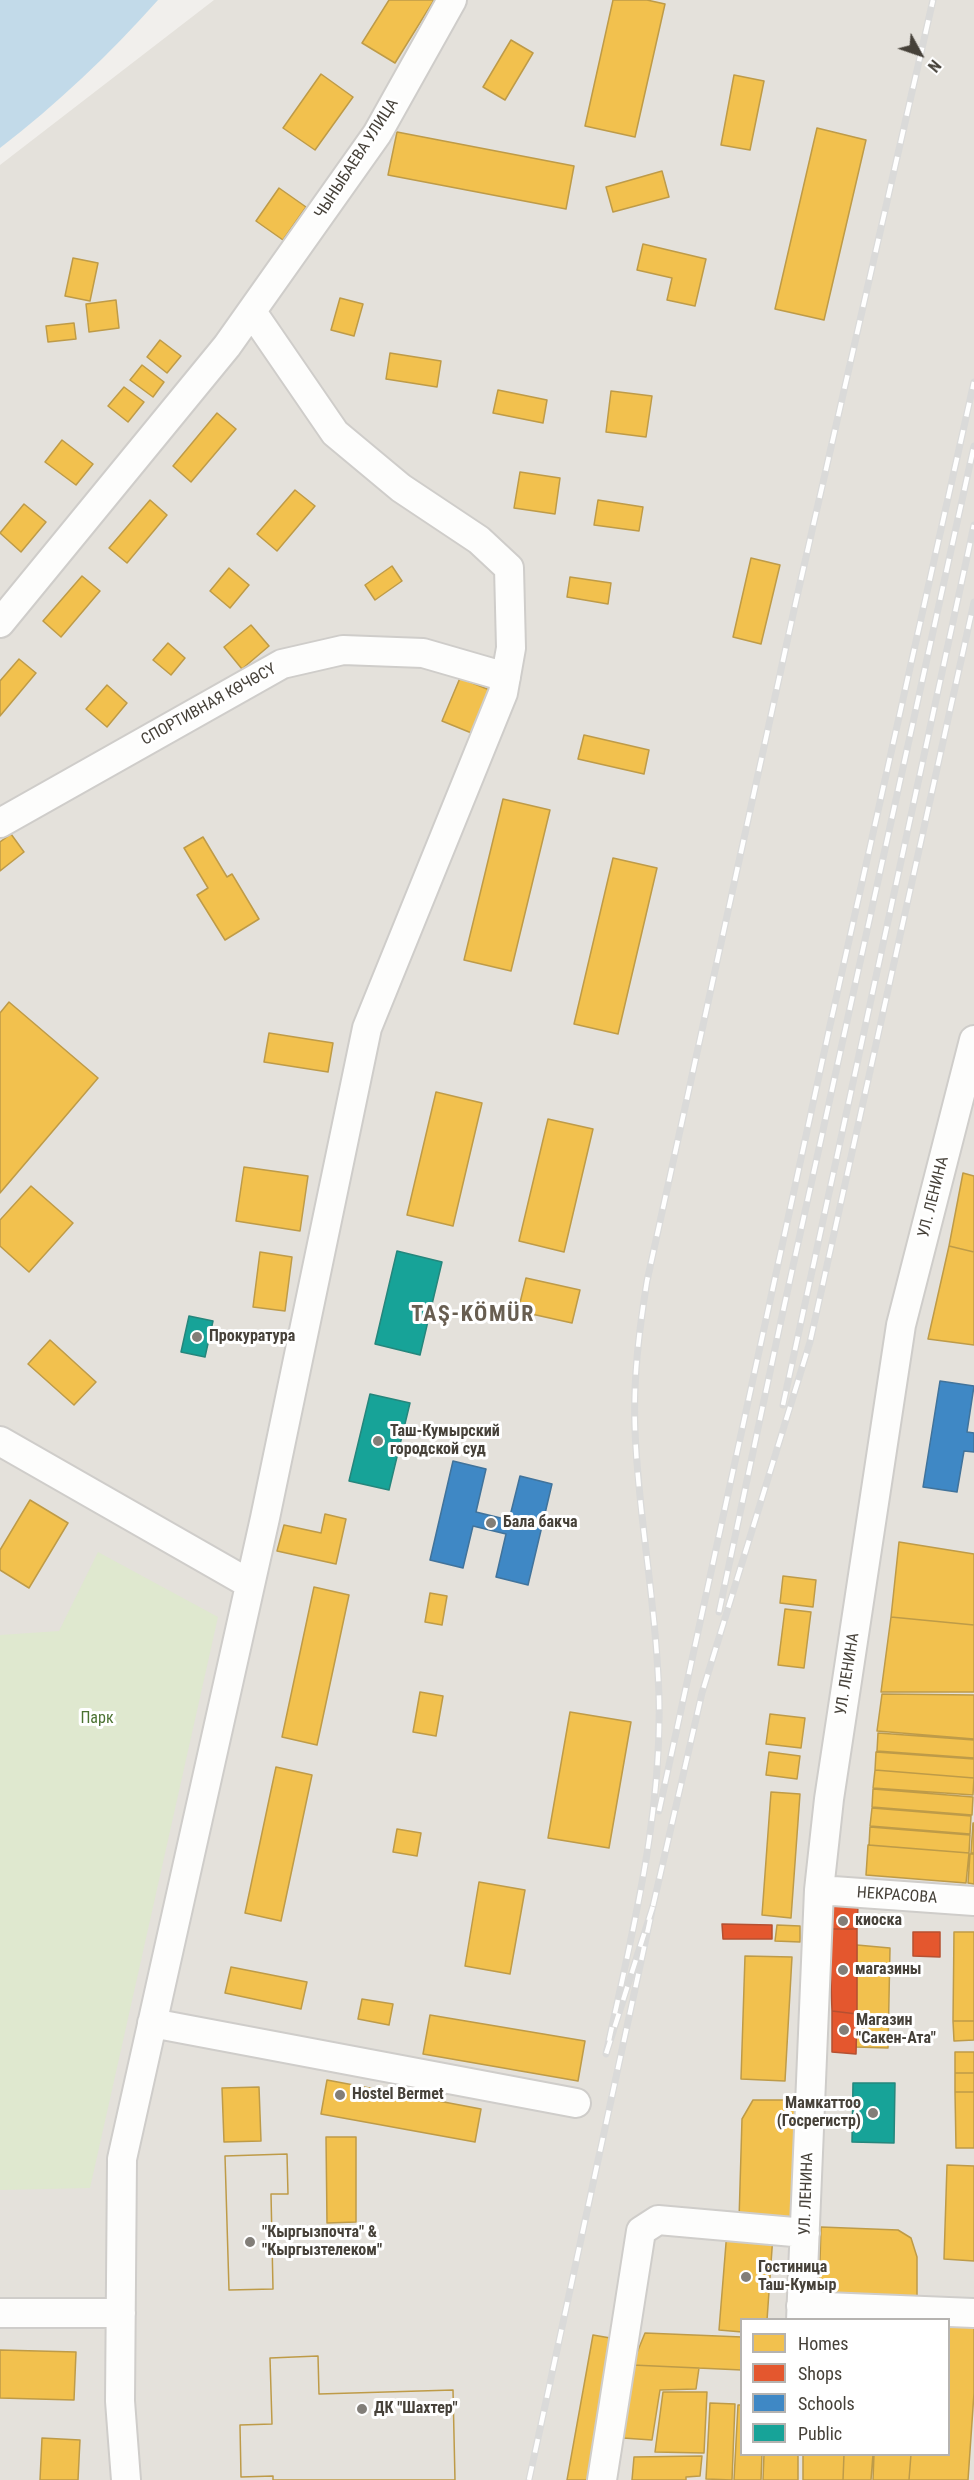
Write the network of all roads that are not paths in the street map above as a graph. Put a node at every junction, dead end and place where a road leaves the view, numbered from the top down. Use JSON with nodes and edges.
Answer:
{"nodes":[{"id":1,"x":452,"y":0,"type":"edge"},
{"id":2,"x":252,"y":312,"type":"junction"},
{"id":3,"x":0,"y":623,"type":"edge"},
{"id":4,"x":506,"y":677,"type":"junction"},
{"id":5,"x":0,"y":823,"type":"edge"},
{"id":6,"x":974,"y":1040,"type":"edge"},
{"id":7,"x":0,"y":1441,"type":"edge"},
{"id":8,"x":250,"y":1584,"type":"junction"},
{"id":9,"x":819,"y":1890,"type":"junction"},
{"id":10,"x":974,"y":1901,"type":"edge"},
{"id":11,"x":152,"y":2023,"type":"junction"},
{"id":12,"x":576,"y":2103,"type":"dead end"},
{"id":13,"x":805,"y":2233,"type":"junction"},
{"id":14,"x":0,"y":2313,"type":"edge"},
{"id":15,"x":121,"y":2313,"type":"junction"},
{"id":16,"x":801,"y":2313,"type":"edge"},
{"id":17,"x":974,"y":2313,"type":"edge"},
{"id":18,"x":126,"y":2480,"type":"edge"},
{"id":19,"x":602,"y":2480,"type":"edge"}],
"edges":[{"from":1,"to":2,"type":"street","name":"ЧЫНЫБАЕВА УЛИЦА"},
{"from":2,"to":3,"type":"street","name":"ЧЫНЫБАЕВА УЛИЦА"},
{"from":2,"to":4,"type":"street"},
{"from":4,"to":5,"type":"street","name":"СПОРТИВНАЯ КӨЧӨСҮ"},
{"from":4,"to":8,"type":"street"},
{"from":6,"to":9,"type":"street","name":"УЛ. ЛЕНИНА"},
{"from":7,"to":8,"type":"street"},
{"from":8,"to":11,"type":"street"},
{"from":9,"to":10,"type":"street","name":"НЕКРАСОВА"},
{"from":9,"to":13,"type":"street","name":"УЛ. ЛЕНИНА"},
{"from":11,"to":12,"type":"street"},
{"from":11,"to":15,"type":"street"},
{"from":13,"to":16,"type":"street","name":"УЛ. ЛЕНИНА"},
{"from":13,"to":19,"type":"street"},
{"from":14,"to":15,"type":"street"},
{"from":15,"to":18,"type":"street"},
{"from":16,"to":17,"type":"street"}]}
